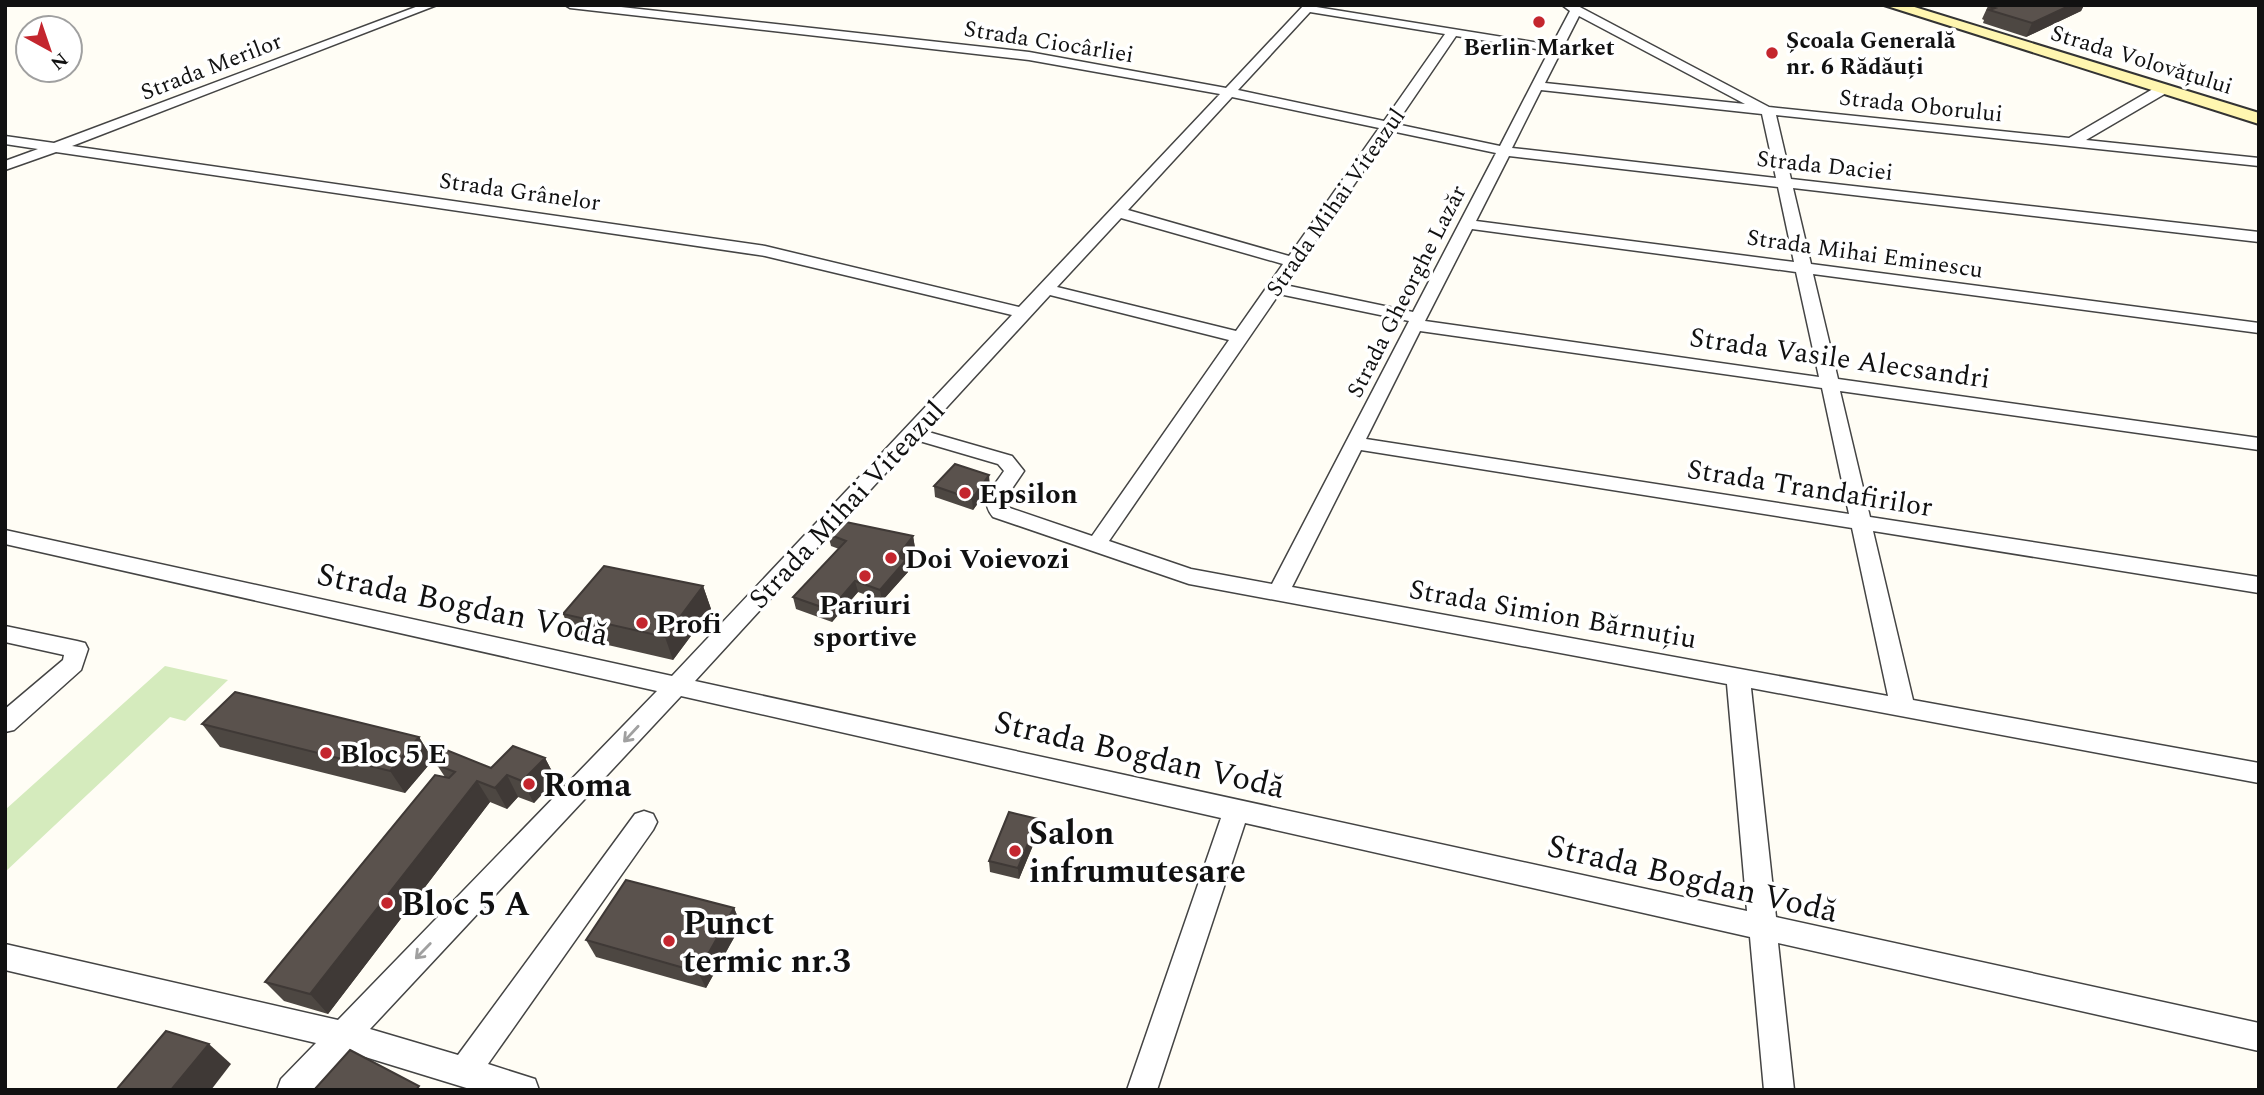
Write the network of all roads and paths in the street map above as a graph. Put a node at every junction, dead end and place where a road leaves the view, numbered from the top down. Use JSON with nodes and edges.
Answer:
{"nodes":[{"id":1,"x":432,"y":5,"type":"edge"},
{"id":2,"x":570,"y":5,"type":"edge"},
{"id":3,"x":1891,"y":5,"type":"edge"},
{"id":4,"x":1309,"y":6,"type":"edge"},
{"id":5,"x":1571,"y":8,"type":"edge"},
{"id":6,"x":1453,"y":32,"type":"junction"},
{"id":7,"x":1556,"y":49,"type":"junction"},
{"id":8,"x":1537,"y":86,"type":"junction"},
{"id":9,"x":2163,"y":89,"type":"junction"},
{"id":10,"x":1229,"y":92,"type":"junction"},
{"id":11,"x":1768,"y":111,"type":"junction"},
{"id":12,"x":2259,"y":119,"type":"edge"},
{"id":13,"x":1388,"y":125,"type":"junction"},
{"id":14,"x":5,"y":140,"type":"edge"},
{"id":15,"x":2072,"y":142,"type":"junction"},
{"id":16,"x":56,"y":147,"type":"junction"},
{"id":17,"x":1504,"y":151,"type":"junction"},
{"id":18,"x":2259,"y":162,"type":"edge"},
{"id":19,"x":5,"y":166,"type":"edge"},
{"id":20,"x":1784,"y":183,"type":"junction"},
{"id":21,"x":1118,"y":212,"type":"junction"},
{"id":22,"x":1466,"y":224,"type":"junction"},
{"id":23,"x":2259,"y":237,"type":"edge"},
{"id":24,"x":1294,"y":262,"type":"junction"},
{"id":25,"x":1803,"y":268,"type":"junction"},
{"id":26,"x":1276,"y":288,"type":"junction"},
{"id":27,"x":1046,"y":289,"type":"junction"},
{"id":28,"x":1024,"y":313,"type":"junction"},
{"id":29,"x":1416,"y":321,"type":"junction"},
{"id":30,"x":2259,"y":328,"type":"edge"},
{"id":31,"x":1241,"y":338,"type":"junction"},
{"id":32,"x":1829,"y":383,"type":"junction"},
{"id":33,"x":912,"y":433,"type":"junction"},
{"id":34,"x":1354,"y":443,"type":"junction"},
{"id":35,"x":2259,"y":444,"type":"edge"},
{"id":36,"x":1861,"y":523,"type":"junction"},
{"id":37,"x":5,"y":537,"type":"edge"},
{"id":38,"x":1096,"y":545,"type":"junction"},
{"id":39,"x":2259,"y":585,"type":"edge"},
{"id":40,"x":1278,"y":593,"type":"junction"},
{"id":41,"x":11,"y":642,"type":"edge"},
{"id":42,"x":1738,"y":677,"type":"junction"},
{"id":43,"x":678,"y":684,"type":"junction"},
{"id":44,"x":1903,"y":708,"type":"junction"},
{"id":45,"x":5,"y":723,"type":"edge"},
{"id":46,"x":2259,"y":773,"type":"edge"},
{"id":47,"x":1237,"y":809,"type":"junction"},
{"id":48,"x":644,"y":822,"type":"dead end"},
{"id":49,"x":1762,"y":926,"type":"junction"},
{"id":50,"x":5,"y":957,"type":"edge"},
{"id":51,"x":341,"y":1035,"type":"junction"},
{"id":52,"x":2259,"y":1037,"type":"edge"},
{"id":53,"x":464,"y":1072,"type":"junction"},
{"id":54,"x":292,"y":1090,"type":"edge"},
{"id":55,"x":524,"y":1090,"type":"edge"},
{"id":56,"x":1142,"y":1090,"type":"edge"},
{"id":57,"x":1779,"y":1090,"type":"edge"}],
"edges":[{"from":1,"to":16,"type":"street","name":"Strada Merilor"},
{"from":2,"to":10,"type":"street","name":"Strada Ciocârliei"},
{"from":3,"to":9,"type":"main road","name":"Strada Volovățului"},
{"from":4,"to":6,"type":"street"},
{"from":4,"to":10,"type":"street","name":"Strada Mihai Viteazul"},
{"from":5,"to":7,"type":"street","name":"Strada Gheorghe Lazăr"},
{"from":5,"to":11,"type":"street"},
{"from":6,"to":7,"type":"street"},
{"from":6,"to":13,"type":"street","name":"Strada Mihai Viteazul"},
{"from":7,"to":8,"type":"street","name":"Strada Gheorghe Lazăr"},
{"from":8,"to":11,"type":"street","name":"Strada Oborului"},
{"from":8,"to":17,"type":"street","name":"Strada Gheorghe Lazăr"},
{"from":9,"to":12,"type":"main road","name":"Strada Volovățului"},
{"from":9,"to":15,"type":"street"},
{"from":10,"to":13,"type":"street","name":"Strada Ciocârliei"},
{"from":10,"to":21,"type":"street","name":"Strada Mihai Viteazul"},
{"from":11,"to":15,"type":"street","name":"Strada Oborului"},
{"from":11,"to":20,"type":"street"},
{"from":13,"to":17,"type":"street","name":"Strada Daciei"},
{"from":13,"to":24,"type":"street","name":"Strada Mihai Viteazul"},
{"from":14,"to":16,"type":"street","name":"Strada Grânelor"},
{"from":15,"to":18,"type":"street","name":"Strada Oborului"},
{"from":16,"to":19,"type":"street","name":"Strada Merilor"},
{"from":16,"to":28,"type":"street","name":"Strada Grânelor"},
{"from":17,"to":20,"type":"street","name":"Strada Daciei"},
{"from":17,"to":22,"type":"street","name":"Strada Gheorghe Lazăr"},
{"from":20,"to":23,"type":"street","name":"Strada Daciei"},
{"from":20,"to":25,"type":"street"},
{"from":21,"to":24,"type":"street"},
{"from":21,"to":27,"type":"street","name":"Strada Mihai Viteazul"},
{"from":22,"to":25,"type":"street","name":"Strada Mihai Eminescu"},
{"from":22,"to":29,"type":"street","name":"Strada Gheorghe Lazăr"},
{"from":24,"to":26,"type":"street","name":"Strada Mihai Viteazul"},
{"from":25,"to":30,"type":"street","name":"Strada Mihai Eminescu"},
{"from":25,"to":32,"type":"street"},
{"from":26,"to":29,"type":"street","name":"Strada Vasile Alecsandri"},
{"from":26,"to":31,"type":"street","name":"Strada Mihai Viteazul"},
{"from":27,"to":28,"type":"street","name":"Strada Mihai Viteazul"},
{"from":27,"to":31,"type":"street"},
{"from":28,"to":33,"type":"street","name":"Strada Mihai Viteazul"},
{"from":29,"to":32,"type":"street","name":"Strada Vasile Alecsandri"},
{"from":29,"to":34,"type":"street","name":"Strada Gheorghe Lazăr"},
{"from":31,"to":38,"type":"street","name":"Strada Mihai Viteazul"},
{"from":32,"to":35,"type":"street","name":"Strada Vasile Alecsandri"},
{"from":32,"to":36,"type":"street"},
{"from":33,"to":38,"type":"street","name":"Strada Simion Bărnuțiu"},
{"from":33,"to":43,"type":"street","name":"Strada Mihai Viteazul"},
{"from":34,"to":36,"type":"street","name":"Strada Trandafirilor"},
{"from":34,"to":40,"type":"street","name":"Strada Gheorghe Lazăr"},
{"from":36,"to":39,"type":"street","name":"Strada Trandafirilor"},
{"from":36,"to":44,"type":"street"},
{"from":37,"to":43,"type":"street","name":"Strada Bogdan Vodă"},
{"from":38,"to":40,"type":"street","name":"Strada Simion Bărnuțiu"},
{"from":40,"to":42,"type":"street","name":"Strada Simion Bărnuțiu"},
{"from":41,"to":45,"type":"street"},
{"from":42,"to":44,"type":"street","name":"Strada Simion Bărnuțiu"},
{"from":42,"to":49,"type":"street"},
{"from":43,"to":47,"type":"street","name":"Strada Bogdan Vodă"},
{"from":43,"to":51,"type":"street","name":"Strada Mihai Viteazul","one_way":true},
{"from":44,"to":46,"type":"street","name":"Strada Simion Bărnuțiu"},
{"from":47,"to":49,"type":"street","name":"Strada Bogdan Vodă"},
{"from":47,"to":56,"type":"street"},
{"from":48,"to":53,"type":"street"},
{"from":49,"to":52,"type":"street","name":"Strada Bogdan Vodă"},
{"from":49,"to":57,"type":"street"},
{"from":50,"to":51,"type":"street"},
{"from":51,"to":53,"type":"street"},
{"from":51,"to":54,"type":"street","name":"Strada Mihai Viteazul"},
{"from":53,"to":55,"type":"street"}]}
